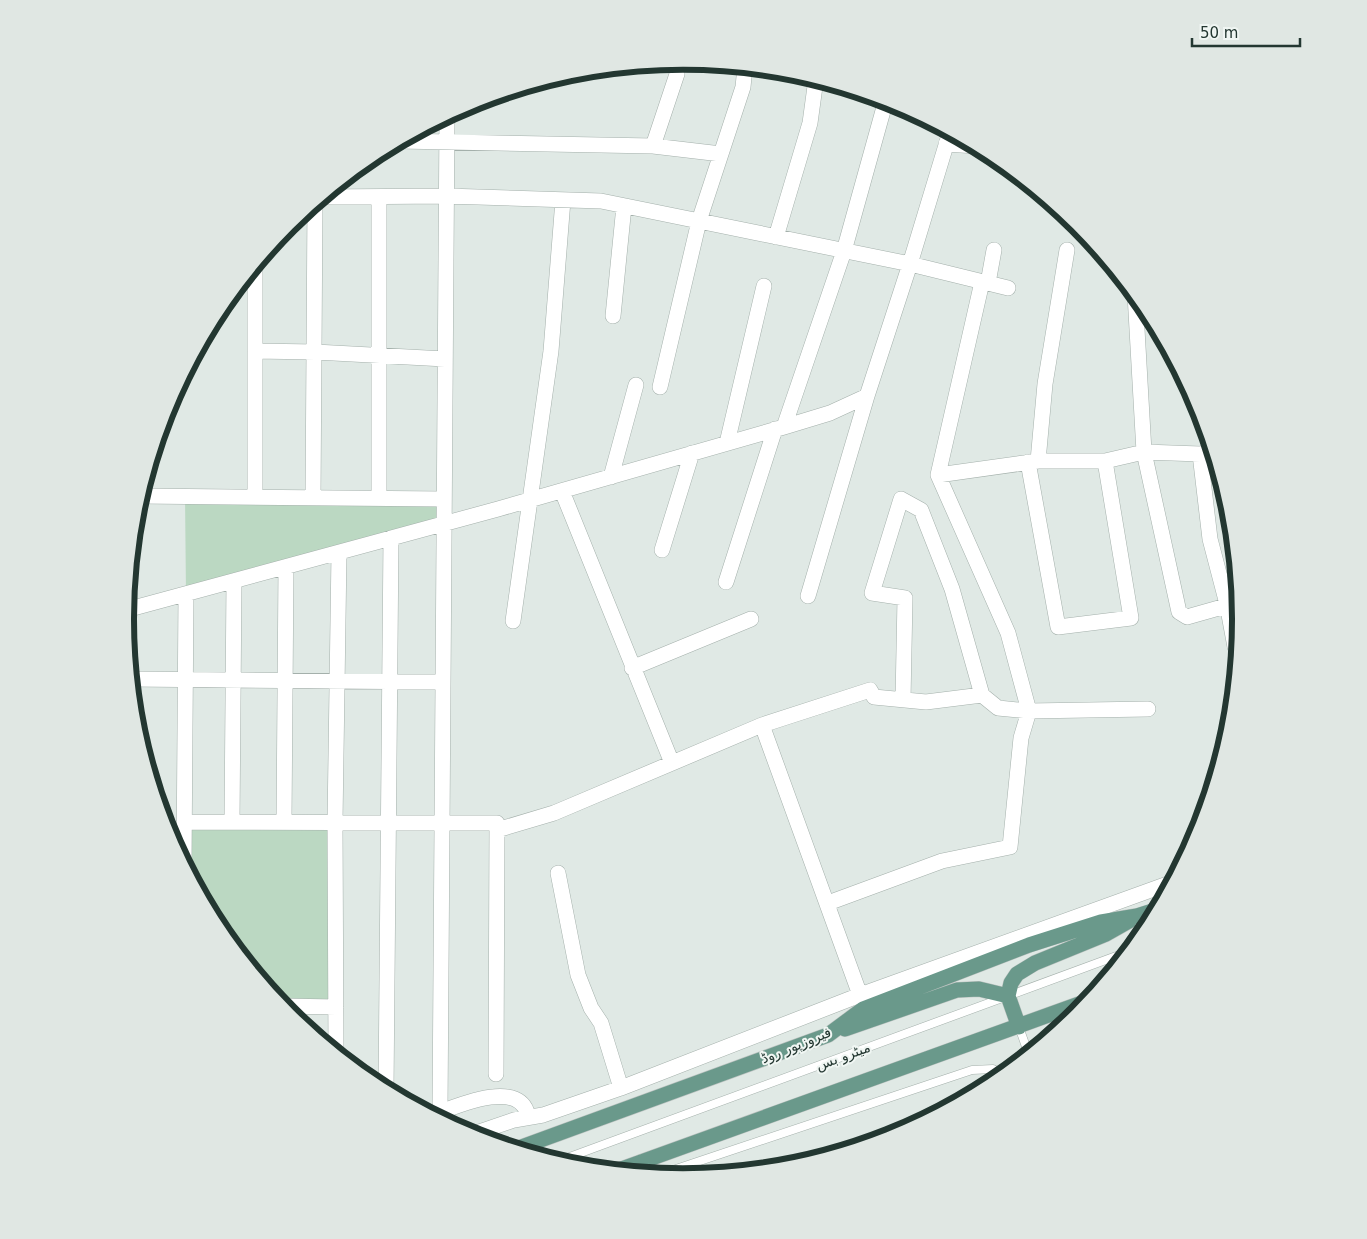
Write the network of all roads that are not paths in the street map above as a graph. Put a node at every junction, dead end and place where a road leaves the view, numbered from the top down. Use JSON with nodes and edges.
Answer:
{"nodes":[{"id":1,"x":677,"y":70,"type":"edge"},
{"id":2,"x":744,"y":74,"type":"edge"},
{"id":3,"x":815,"y":86,"type":"edge"},
{"id":4,"x":884,"y":108,"type":"edge"},
{"id":5,"x":447,"y":124,"type":"edge"},
{"id":6,"x":948,"y":138,"type":"edge"},
{"id":7,"x":414,"y":141,"type":"edge"},
{"id":8,"x":447,"y":141,"type":"junction"},
{"id":9,"x":653,"y":146,"type":"junction"},
{"id":10,"x":721,"y":154,"type":"junction"},
{"id":11,"x":446,"y":196,"type":"junction"},
{"id":12,"x":332,"y":197,"type":"edge"},
{"id":13,"x":379,"y":197,"type":"junction"},
{"id":14,"x":563,"y":200,"type":"junction"},
{"id":15,"x":624,"y":206,"type":"junction"},
{"id":16,"x":315,"y":212,"type":"edge"},
{"id":17,"x":699,"y":221,"type":"junction"},
{"id":18,"x":776,"y":237,"type":"junction"},
{"id":19,"x":994,"y":250,"type":"dead end"},
{"id":20,"x":1066,"y":250,"type":"dead end"},
{"id":21,"x":844,"y":251,"type":"junction"},
{"id":22,"x":910,"y":264,"type":"junction"},
{"id":23,"x":255,"y":276,"type":"edge"},
{"id":24,"x":985,"y":282,"type":"junction"},
{"id":25,"x":764,"y":286,"type":"dead end"},
{"id":26,"x":1008,"y":288,"type":"dead end"},
{"id":27,"x":1136,"y":308,"type":"edge"},
{"id":28,"x":613,"y":316,"type":"dead end"},
{"id":29,"x":255,"y":351,"type":"junction"},
{"id":30,"x":315,"y":352,"type":"junction"},
{"id":31,"x":379,"y":357,"type":"junction"},
{"id":32,"x":445,"y":359,"type":"junction"},
{"id":33,"x":636,"y":385,"type":"dead end"},
{"id":34,"x":660,"y":387,"type":"dead end"},
{"id":35,"x":867,"y":396,"type":"junction"},
{"id":36,"x":780,"y":428,"type":"junction"},
{"id":37,"x":727,"y":443,"type":"junction"},
{"id":38,"x":1144,"y":452,"type":"junction"},
{"id":39,"x":1206,"y":452,"type":"edge"},
{"id":40,"x":692,"y":453,"type":"junction"},
{"id":41,"x":1033,"y":461,"type":"junction"},
{"id":42,"x":1105,"y":461,"type":"junction"},
{"id":43,"x":938,"y":475,"type":"junction"},
{"id":44,"x":610,"y":477,"type":"junction"},
{"id":45,"x":562,"y":491,"type":"junction"},
{"id":46,"x":149,"y":496,"type":"edge"},
{"id":47,"x":255,"y":497,"type":"junction"},
{"id":48,"x":313,"y":498,"type":"junction"},
{"id":49,"x":379,"y":498,"type":"junction"},
{"id":50,"x":443,"y":499,"type":"junction"},
{"id":51,"x":532,"y":499,"type":"junction"},
{"id":52,"x":443,"y":524,"type":"junction"},
{"id":53,"x":391,"y":538,"type":"junction"},
{"id":54,"x":662,"y":550,"type":"dead end"},
{"id":55,"x":339,"y":552,"type":"junction"},
{"id":56,"x":286,"y":567,"type":"junction"},
{"id":57,"x":234,"y":581,"type":"junction"},
{"id":58,"x":726,"y":582,"type":"dead end"},
{"id":59,"x":186,"y":594,"type":"junction"},
{"id":60,"x":808,"y":596,"type":"dead end"},
{"id":61,"x":1232,"y":599,"type":"edge"},
{"id":62,"x":1233,"y":603,"type":"edge"},
{"id":63,"x":134,"y":608,"type":"edge"},
{"id":64,"x":751,"y":618,"type":"dead end"},
{"id":65,"x":513,"y":621,"type":"dead end"},
{"id":66,"x":632,"y":668,"type":"junction"},
{"id":67,"x":138,"y":679,"type":"edge"},
{"id":68,"x":185,"y":679,"type":"junction"},
{"id":69,"x":285,"y":679,"type":"junction"},
{"id":70,"x":233,"y":680,"type":"junction"},
{"id":71,"x":338,"y":681,"type":"junction"},
{"id":72,"x":390,"y":682,"type":"junction"},
{"id":73,"x":443,"y":682,"type":"junction"},
{"id":74,"x":982,"y":695,"type":"junction"},
{"id":75,"x":904,"y":700,"type":"junction"},
{"id":76,"x":1148,"y":709,"type":"dead end"},
{"id":77,"x":1029,"y":711,"type":"junction"},
{"id":78,"x":762,"y":725,"type":"junction"},
{"id":79,"x":672,"y":763,"type":"junction"},
{"id":80,"x":184,"y":822,"type":"junction"},
{"id":81,"x":232,"y":822,"type":"junction"},
{"id":82,"x":284,"y":822,"type":"junction"},
{"id":83,"x":335,"y":822,"type":"junction"},
{"id":84,"x":389,"y":824,"type":"junction"},
{"id":85,"x":443,"y":824,"type":"junction"},
{"id":86,"x":497,"y":830,"type":"junction"},
{"id":87,"x":184,"y":848,"type":"edge"},
{"id":88,"x":558,"y":873,"type":"dead end"},
{"id":89,"x":1164,"y":885,"type":"edge"},
{"id":90,"x":828,"y":903,"type":"junction"},
{"id":91,"x":1148,"y":913,"type":"edge"},
{"id":92,"x":1137,"y":916,"type":"junction"},
{"id":93,"x":1118,"y":955,"type":"edge"},
{"id":94,"x":860,"y":996,"type":"junction"},
{"id":95,"x":1008,"y":996,"type":"junction"},
{"id":96,"x":336,"y":1006,"type":"junction"},
{"id":97,"x":1074,"y":1006,"type":"edge"},
{"id":98,"x":294,"y":1007,"type":"edge"},
{"id":99,"x":1019,"y":1027,"type":"junction"},
{"id":100,"x":828,"y":1035,"type":"junction"},
{"id":101,"x":336,"y":1045,"type":"edge"},
{"id":102,"x":1027,"y":1048,"type":"edge"},
{"id":103,"x":690,"y":1061,"type":"junction"},
{"id":104,"x":996,"y":1071,"type":"edge"},
{"id":105,"x":496,"y":1074,"type":"dead end"},
{"id":106,"x":386,"y":1081,"type":"edge"},
{"id":107,"x":698,"y":1082,"type":"junction"},
{"id":108,"x":620,"y":1088,"type":"junction"},
{"id":109,"x":436,"y":1110,"type":"edge"},
{"id":110,"x":441,"y":1112,"type":"edge"},
{"id":111,"x":528,"y":1117,"type":"junction"},
{"id":112,"x":483,"y":1131,"type":"edge"},
{"id":113,"x":526,"y":1145,"type":"edge"},
{"id":114,"x":570,"y":1157,"type":"edge"},
{"id":115,"x":643,"y":1167,"type":"edge"},
{"id":116,"x":677,"y":1169,"type":"edge"}],
"edges":[{"from":1,"to":9,"type":"street"},
{"from":2,"to":10,"type":"street"},
{"from":3,"to":18,"type":"street"},
{"from":4,"to":21,"type":"street"},
{"from":5,"to":8,"type":"street"},
{"from":6,"to":22,"type":"street"},
{"from":7,"to":8,"type":"street"},
{"from":8,"to":9,"type":"street"},
{"from":8,"to":11,"type":"street"},
{"from":9,"to":10,"type":"street"},
{"from":10,"to":17,"type":"street"},
{"from":11,"to":13,"type":"street"},
{"from":11,"to":14,"type":"street"},
{"from":11,"to":32,"type":"street"},
{"from":12,"to":13,"type":"street"},
{"from":13,"to":31,"type":"street"},
{"from":14,"to":15,"type":"street"},
{"from":14,"to":51,"type":"street"},
{"from":15,"to":17,"type":"street"},
{"from":15,"to":28,"type":"street"},
{"from":16,"to":30,"type":"street"},
{"from":17,"to":18,"type":"street"},
{"from":17,"to":34,"type":"street"},
{"from":18,"to":21,"type":"street"},
{"from":19,"to":24,"type":"street"},
{"from":20,"to":41,"type":"street"},
{"from":21,"to":22,"type":"street"},
{"from":21,"to":36,"type":"street"},
{"from":22,"to":24,"type":"street"},
{"from":22,"to":35,"type":"street"},
{"from":23,"to":29,"type":"street"},
{"from":24,"to":26,"type":"street"},
{"from":24,"to":43,"type":"street"},
{"from":25,"to":37,"type":"street"},
{"from":27,"to":38,"type":"street"},
{"from":29,"to":30,"type":"street"},
{"from":29,"to":47,"type":"street"},
{"from":30,"to":31,"type":"street"},
{"from":30,"to":48,"type":"street"},
{"from":31,"to":32,"type":"street"},
{"from":31,"to":49,"type":"street"},
{"from":32,"to":50,"type":"street"},
{"from":33,"to":44,"type":"street"},
{"from":35,"to":36,"type":"street"},
{"from":35,"to":60,"type":"street"},
{"from":36,"to":37,"type":"street"},
{"from":36,"to":58,"type":"street"},
{"from":37,"to":40,"type":"street"},
{"from":38,"to":39,"type":"street"},
{"from":38,"to":42,"type":"street"},
{"from":38,"to":62,"type":"street"},
{"from":39,"to":61,"type":"street"},
{"from":40,"to":44,"type":"street"},
{"from":40,"to":54,"type":"street"},
{"from":41,"to":42,"type":"street"},
{"from":41,"to":42,"type":"street"},
{"from":41,"to":43,"type":"street"},
{"from":43,"to":77,"type":"street"},
{"from":44,"to":45,"type":"street"},
{"from":45,"to":51,"type":"street"},
{"from":45,"to":66,"type":"street"},
{"from":46,"to":47,"type":"street"},
{"from":47,"to":48,"type":"street"},
{"from":48,"to":49,"type":"street"},
{"from":49,"to":50,"type":"street"},
{"from":50,"to":52,"type":"street"},
{"from":51,"to":52,"type":"street"},
{"from":51,"to":65,"type":"street"},
{"from":52,"to":53,"type":"street"},
{"from":52,"to":73,"type":"street"},
{"from":53,"to":55,"type":"street"},
{"from":53,"to":72,"type":"street"},
{"from":55,"to":56,"type":"street"},
{"from":55,"to":71,"type":"street"},
{"from":56,"to":57,"type":"street"},
{"from":56,"to":69,"type":"street"},
{"from":57,"to":59,"type":"street"},
{"from":57,"to":70,"type":"street"},
{"from":59,"to":63,"type":"street"},
{"from":59,"to":68,"type":"street"},
{"from":64,"to":66,"type":"street"},
{"from":66,"to":79,"type":"street"},
{"from":67,"to":68,"type":"street"},
{"from":68,"to":70,"type":"street"},
{"from":68,"to":80,"type":"street"},
{"from":69,"to":70,"type":"street"},
{"from":69,"to":71,"type":"street"},
{"from":69,"to":82,"type":"street"},
{"from":70,"to":81,"type":"street"},
{"from":71,"to":72,"type":"street"},
{"from":71,"to":83,"type":"street"},
{"from":72,"to":73,"type":"street"},
{"from":72,"to":84,"type":"street"},
{"from":73,"to":85,"type":"street"},
{"from":74,"to":75,"type":"street"},
{"from":74,"to":75,"type":"street"},
{"from":74,"to":77,"type":"street"},
{"from":75,"to":78,"type":"street"},
{"from":76,"to":77,"type":"street"},
{"from":77,"to":90,"type":"street"},
{"from":78,"to":79,"type":"street"},
{"from":78,"to":90,"type":"street"},
{"from":79,"to":86,"type":"street"},
{"from":80,"to":81,"type":"street"},
{"from":80,"to":87,"type":"street"},
{"from":81,"to":82,"type":"street"},
{"from":82,"to":83,"type":"street"},
{"from":83,"to":84,"type":"street"},
{"from":83,"to":96,"type":"street"},
{"from":84,"to":85,"type":"street"},
{"from":84,"to":106,"type":"street"},
{"from":85,"to":86,"type":"street"},
{"from":85,"to":109,"type":"street"},
{"from":86,"to":105,"type":"street"},
{"from":88,"to":108,"type":"street"},
{"from":89,"to":94,"type":"street"},
{"from":90,"to":94,"type":"street"},
{"from":91,"to":92,"type":"main road","name":"فیروزپور روڈ"},
{"from":92,"to":95,"type":"main road"},
{"from":92,"to":100,"type":"main road","name":"فیروزپور روڈ"},
{"from":93,"to":95,"type":"lane","name":"میٹرو بس"},
{"from":94,"to":103,"type":"street"},
{"from":95,"to":99,"type":"main road"},
{"from":95,"to":100,"type":"main road"},
{"from":95,"to":114,"type":"lane","name":"میٹرو بس"},
{"from":96,"to":98,"type":"street"},
{"from":96,"to":101,"type":"street"},
{"from":97,"to":99,"type":"main road"},
{"from":99,"to":102,"type":"lane"},
{"from":99,"to":115,"type":"main road"},
{"from":100,"to":107,"type":"main road","name":"فیروزپور روڈ"},
{"from":103,"to":107,"type":"street"},
{"from":103,"to":108,"type":"street"},
{"from":104,"to":116,"type":"lane"},
{"from":107,"to":113,"type":"main road","name":"فیروزپور روڈ"},
{"from":108,"to":111,"type":"street"},
{"from":110,"to":111,"type":"street"},
{"from":111,"to":112,"type":"street"}]}
